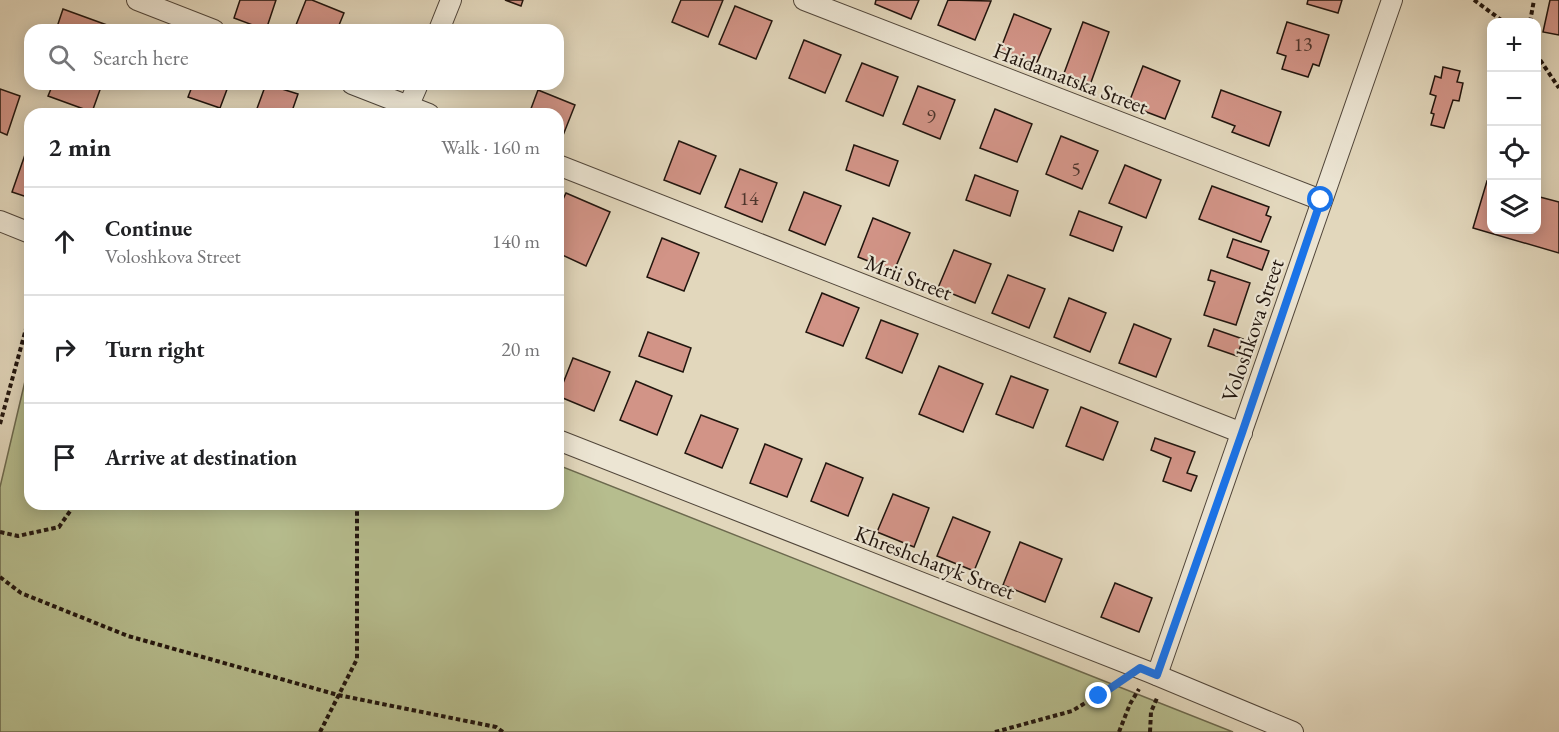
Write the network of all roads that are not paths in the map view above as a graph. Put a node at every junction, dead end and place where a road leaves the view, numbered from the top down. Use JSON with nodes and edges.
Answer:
{"nodes":[{"id":1,"x":137,"y":0,"type":"edge"},
{"id":2,"x":451,"y":0,"type":"edge"},
{"id":3,"x":804,"y":0,"type":"edge"},
{"id":4,"x":1392,"y":0,"type":"edge"},
{"id":5,"x":199,"y":24,"type":"edge"},
{"id":6,"x":441,"y":24,"type":"edge"},
{"id":7,"x":365,"y":90,"type":"edge"},
{"id":8,"x":415,"y":90,"type":"edge"},
{"id":9,"x":403,"y":108,"type":"edge"},
{"id":10,"x":408,"y":108,"type":"edge"},
{"id":11,"x":564,"y":167,"type":"edge"},
{"id":12,"x":1321,"y":200,"type":"junction"},
{"id":13,"x":0,"y":221,"type":"edge"},
{"id":14,"x":24,"y":231,"type":"edge"},
{"id":15,"x":1242,"y":433,"type":"junction"},
{"id":16,"x":564,"y":442,"type":"edge"},
{"id":17,"x":1153,"y":673,"type":"junction"},
{"id":18,"x":1293,"y":732,"type":"edge"}],
"edges":[{"from":1,"to":5,"type":"street"},
{"from":2,"to":6,"type":"street"},
{"from":3,"to":12,"type":"street","name":"Haidamatska Street"},
{"from":4,"to":12,"type":"street","name":"Voloshkova Street"},
{"from":7,"to":9,"type":"street"},
{"from":8,"to":10,"type":"street"},
{"from":11,"to":15,"type":"street","name":"Mrii Street"},
{"from":12,"to":15,"type":"street","name":"Voloshkova Street"},
{"from":13,"to":14,"type":"street"},
{"from":15,"to":17,"type":"street","name":"Voloshkova Street"},
{"from":16,"to":17,"type":"street","name":"Khreshchatyk Street"},
{"from":17,"to":18,"type":"street","name":"Khreshchatyk Street"}]}
